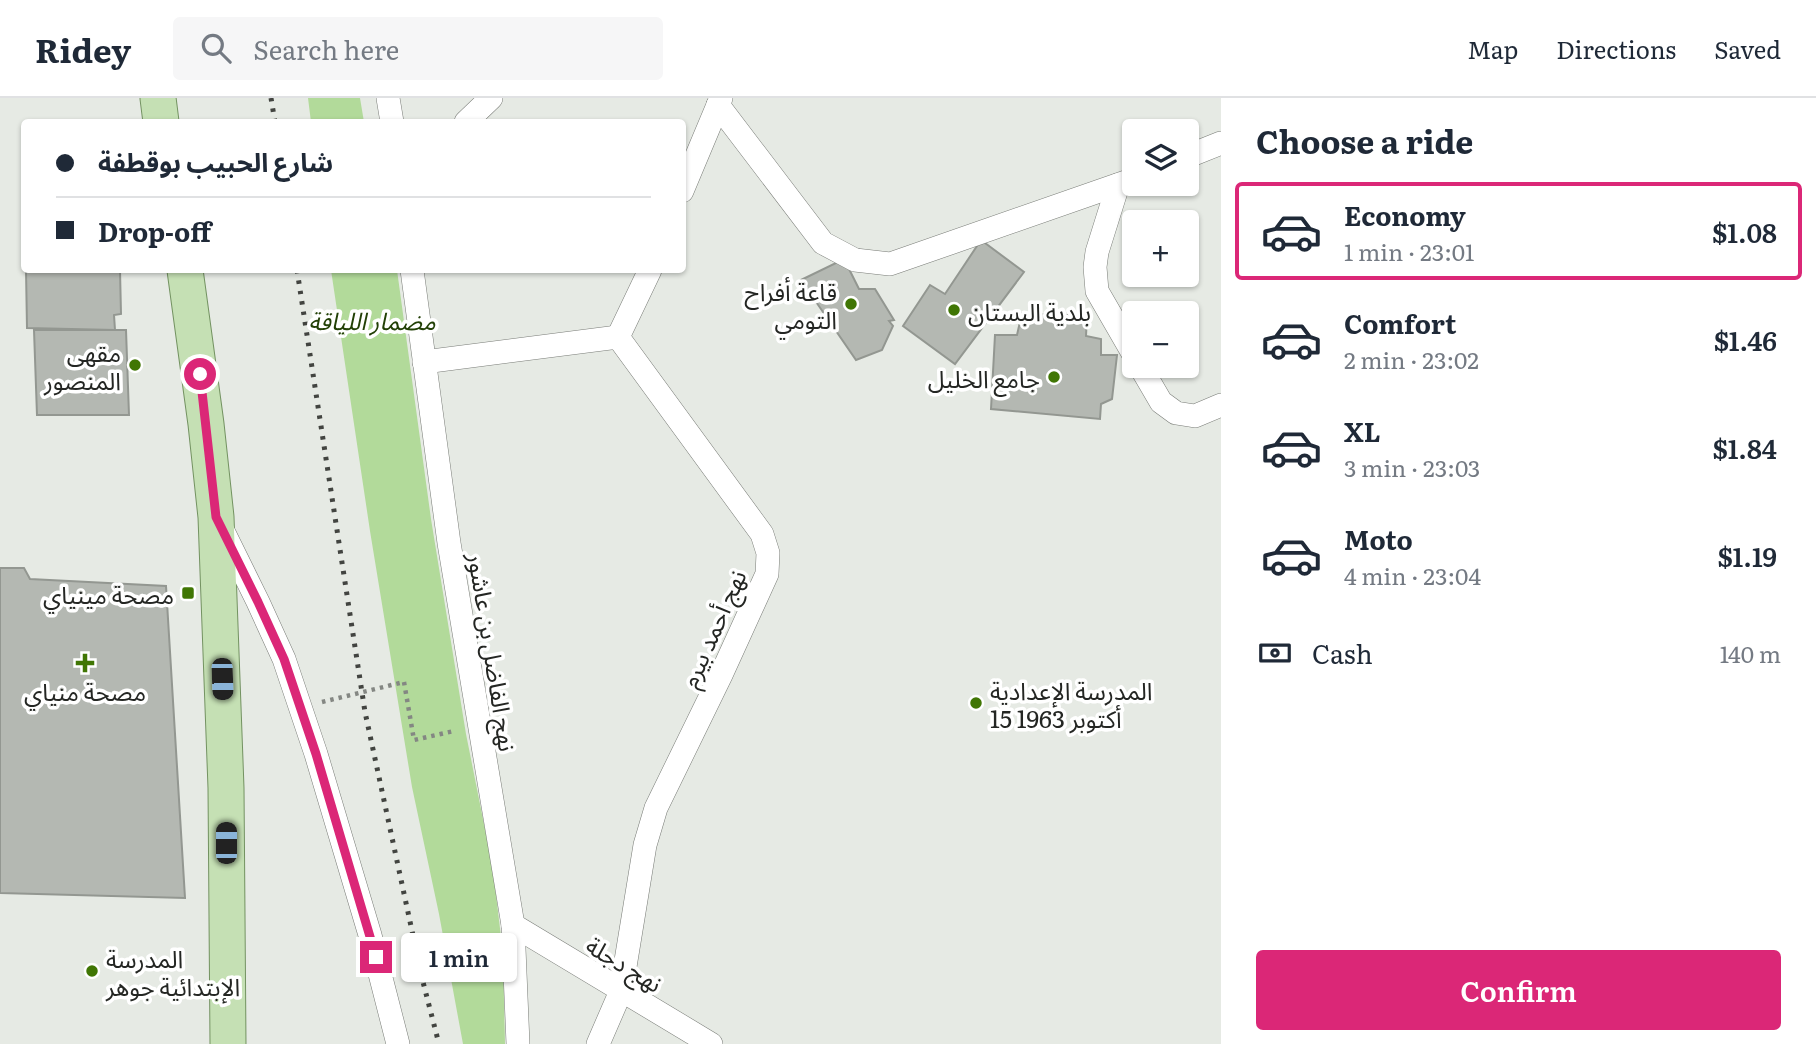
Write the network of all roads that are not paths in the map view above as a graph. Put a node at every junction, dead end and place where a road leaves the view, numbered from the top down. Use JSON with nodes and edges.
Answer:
{"nodes":[{"id":1,"x":158,"y":98,"type":"edge"},
{"id":2,"x":388,"y":98,"type":"edge"},
{"id":3,"x":491,"y":98,"type":"edge"},
{"id":4,"x":719,"y":102,"type":"edge"},
{"id":5,"x":161,"y":119,"type":"edge"},
{"id":6,"x":392,"y":119,"type":"edge"},
{"id":7,"x":469,"y":119,"type":"edge"},
{"id":8,"x":1221,"y":143,"type":"edge"},
{"id":9,"x":1199,"y":152,"type":"edge"},
{"id":10,"x":686,"y":181,"type":"edge"},
{"id":11,"x":1122,"y":183,"type":"edge"},
{"id":12,"x":1122,"y":192,"type":"edge"},
{"id":13,"x":185,"y":273,"type":"edge"},
{"id":14,"x":412,"y":273,"type":"edge"},
{"id":15,"x":649,"y":273,"type":"edge"},
{"id":16,"x":1122,"y":334,"type":"edge"},
{"id":17,"x":618,"y":337,"type":"junction"},
{"id":18,"x":424,"y":362,"type":"junction"},
{"id":19,"x":1147,"y":378,"type":"edge"},
{"id":20,"x":1221,"y":405,"type":"edge"},
{"id":21,"x":216,"y":517,"type":"junction"},
{"id":22,"x":513,"y":925,"type":"junction"},
{"id":23,"x":621,"y":991,"type":"junction"},
{"id":24,"x":228,"y":1044,"type":"edge"},
{"id":25,"x":398,"y":1044,"type":"edge"},
{"id":26,"x":518,"y":1044,"type":"edge"},
{"id":27,"x":598,"y":1044,"type":"edge"},
{"id":28,"x":711,"y":1044,"type":"edge"}],
"edges":[{"from":1,"to":5,"type":"main road"},
{"from":2,"to":6,"type":"street"},
{"from":3,"to":7,"type":"street"},
{"from":4,"to":10,"type":"street"},
{"from":4,"to":11,"type":"street"},
{"from":8,"to":9,"type":"street"},
{"from":12,"to":16,"type":"street"},
{"from":13,"to":21,"type":"main road"},
{"from":14,"to":18,"type":"street","name":"نهج الفاضل بن عاشور"},
{"from":15,"to":17,"type":"street"},
{"from":17,"to":18,"type":"street"},
{"from":17,"to":23,"type":"street","name":"نهج أحمد بيرم"},
{"from":18,"to":22,"type":"street","name":"نهج الفاضل بن عاشور"},
{"from":19,"to":20,"type":"street"},
{"from":21,"to":24,"type":"main road"},
{"from":21,"to":25,"type":"street"},
{"from":22,"to":23,"type":"street","name":"نهج دجلة"},
{"from":22,"to":26,"type":"street","name":"نهج الفاضل بن عاشور"},
{"from":23,"to":27,"type":"street","name":"نهج أحمد بيرم"},
{"from":23,"to":28,"type":"street","name":"نهج دجلة"}]}
